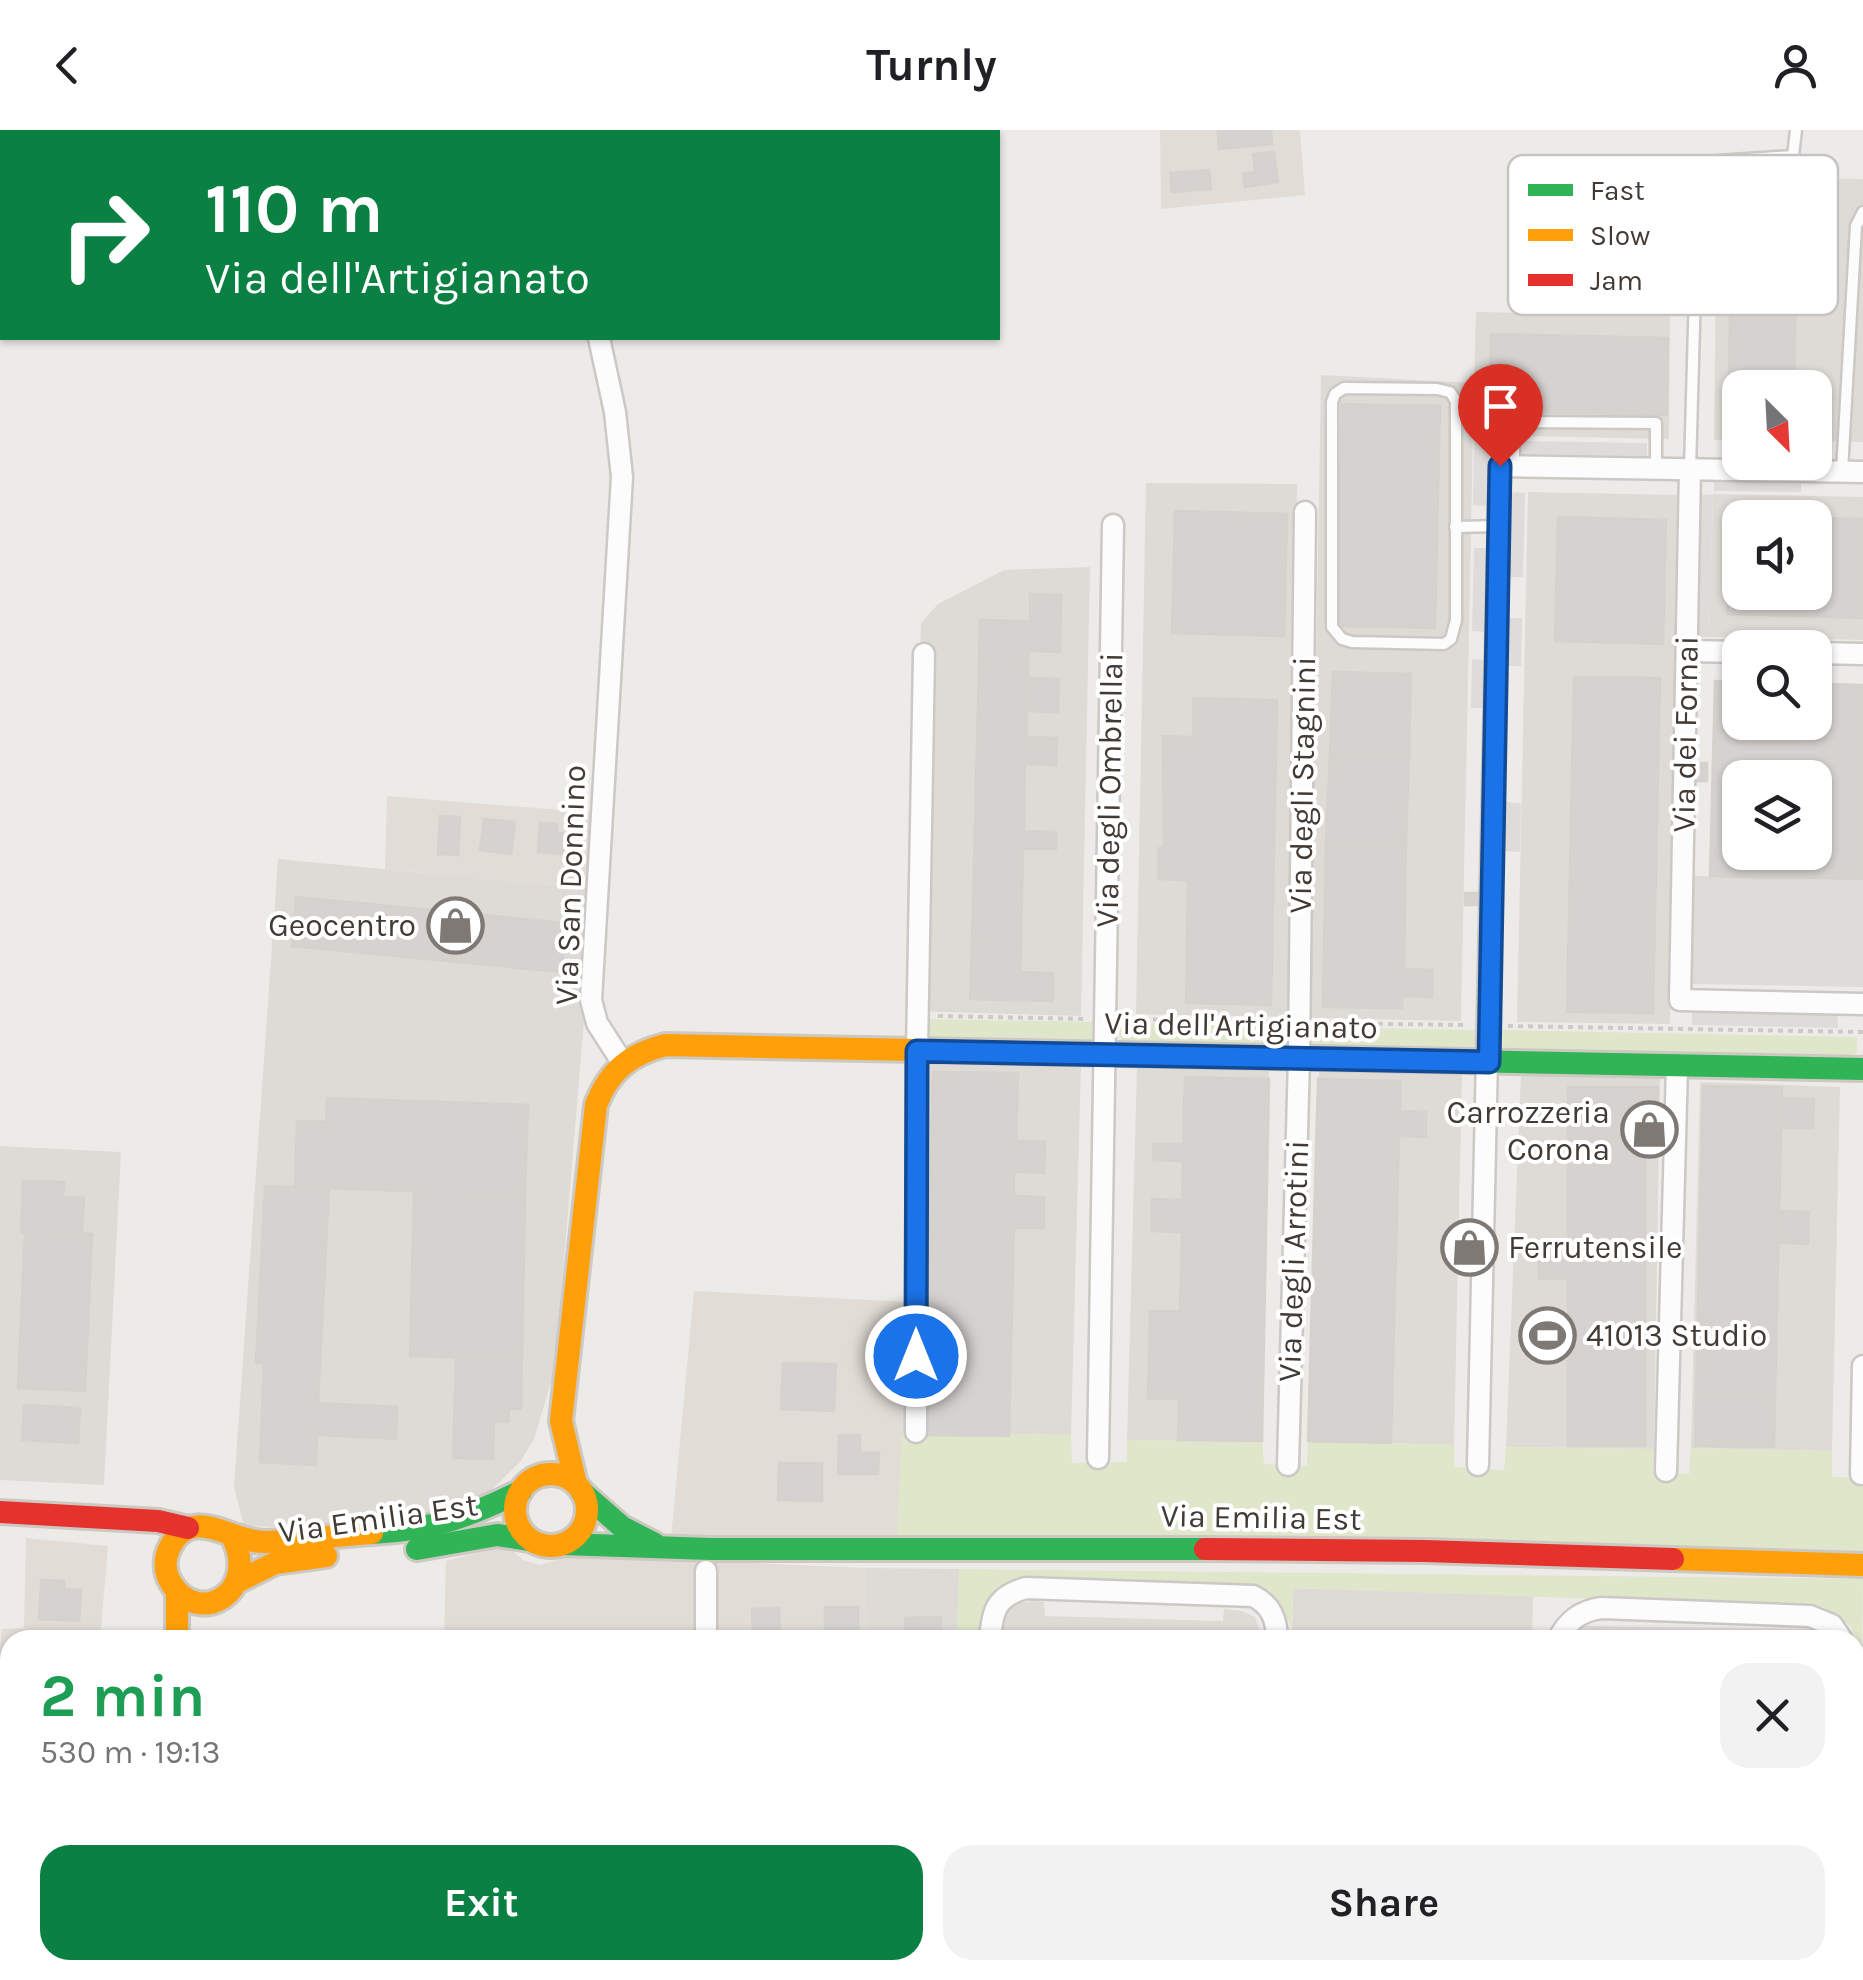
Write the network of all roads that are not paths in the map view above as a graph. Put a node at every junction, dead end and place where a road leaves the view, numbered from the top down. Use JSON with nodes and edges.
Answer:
{"nodes":[{"id":1,"x":1796,"y":130,"type":"edge"},
{"id":2,"x":1793,"y":155,"type":"edge"},
{"id":3,"x":1863,"y":212,"type":"edge"},
{"id":4,"x":1694,"y":315,"type":"edge"},
{"id":5,"x":598,"y":340,"type":"edge"},
{"id":6,"x":1507,"y":466,"type":"junction"},
{"id":7,"x":1656,"y":468,"type":"junction"},
{"id":8,"x":1690,"y":469,"type":"junction"},
{"id":9,"x":1852,"y":472,"type":"edge"},
{"id":10,"x":1305,"y":512,"type":"dead end"},
{"id":11,"x":1112,"y":525,"type":"dead end"},
{"id":12,"x":1497,"y":526,"type":"junction"},
{"id":13,"x":1455,"y":527,"type":"junction"},
{"id":14,"x":1686,"y":651,"type":"junction"},
{"id":15,"x":1722,"y":652,"type":"edge"},
{"id":16,"x":1832,"y":653,"type":"edge"},
{"id":17,"x":924,"y":654,"type":"dead end"},
{"id":18,"x":1863,"y":654,"type":"edge"},
{"id":19,"x":1863,"y":1004,"type":"edge"},
{"id":20,"x":917,"y":1051,"type":"junction"},
{"id":21,"x":1106,"y":1054,"type":"junction"},
{"id":22,"x":1299,"y":1058,"type":"junction"},
{"id":23,"x":622,"y":1062,"type":"junction"},
{"id":24,"x":1489,"y":1062,"type":"junction"},
{"id":25,"x":1677,"y":1065,"type":"junction"},
{"id":26,"x":1863,"y":1068,"type":"edge"},
{"id":27,"x":1863,"y":1366,"type":"edge"},
{"id":28,"x":561,"y":1421,"type":"junction"},
{"id":29,"x":916,"y":1432,"type":"dead end"},
{"id":30,"x":1098,"y":1458,"type":"dead end"},
{"id":31,"x":1478,"y":1464,"type":"dead end"},
{"id":32,"x":1288,"y":1465,"type":"dead end"},
{"id":33,"x":1666,"y":1470,"type":"dead end"},
{"id":34,"x":1862,"y":1474,"type":"edge"},
{"id":35,"x":525,"y":1486,"type":"junction"},
{"id":36,"x":579,"y":1488,"type":"junction"},
{"id":37,"x":0,"y":1512,"type":"edge"},
{"id":38,"x":95,"y":1517,"type":"junction"},
{"id":39,"x":188,"y":1528,"type":"junction"},
{"id":40,"x":232,"y":1536,"type":"junction"},
{"id":41,"x":530,"y":1540,"type":"junction"},
{"id":42,"x":563,"y":1544,"type":"junction"},
{"id":43,"x":658,"y":1546,"type":"junction"},
{"id":44,"x":151,"y":1551,"type":"junction"},
{"id":45,"x":1863,"y":1566,"type":"edge"},
{"id":46,"x":706,"y":1571,"type":"dead end"},
{"id":47,"x":239,"y":1582,"type":"junction"},
{"id":48,"x":178,"y":1592,"type":"junction"},
{"id":49,"x":219,"y":1600,"type":"junction"},
{"id":50,"x":192,"y":1630,"type":"edge"},
{"id":51,"x":198,"y":1630,"type":"edge"},
{"id":52,"x":706,"y":1630,"type":"edge"},
{"id":53,"x":991,"y":1630,"type":"edge"},
{"id":54,"x":1276,"y":1630,"type":"edge"},
{"id":55,"x":1564,"y":1630,"type":"edge"},
{"id":56,"x":1834,"y":1630,"type":"edge"}],
"edges":[{"from":1,"to":2,"type":"lane"},
{"from":3,"to":9,"type":"lane"},
{"from":4,"to":8,"type":"lane"},
{"from":5,"to":23,"type":"street","name":"Via San Donnino"},
{"from":6,"to":7,"type":"street"},
{"from":6,"to":7,"type":"lane"},
{"from":6,"to":12,"type":"street"},
{"from":7,"to":8,"type":"street"},
{"from":8,"to":9,"type":"street"},
{"from":8,"to":14,"type":"street","name":"Via dei Fornai"},
{"from":10,"to":22,"type":"street","name":"Via degli Stagnini"},
{"from":11,"to":21,"type":"street","name":"Via degli Ombrellai"},
{"from":12,"to":13,"type":"lane"},
{"from":12,"to":24,"type":"street"},
{"from":13,"to":13,"type":"lane"},
{"from":14,"to":15,"type":"street"},
{"from":14,"to":19,"type":"street","name":"Via dei Fornai"},
{"from":16,"to":18,"type":"street"},
{"from":17,"to":20,"type":"street"},
{"from":20,"to":21,"type":"main road","name":"Via dell'Artigianato"},
{"from":20,"to":23,"type":"main road","name":"Via dell'Artigianato"},
{"from":20,"to":29,"type":"street"},
{"from":21,"to":22,"type":"main road","name":"Via dell'Artigianato"},
{"from":21,"to":30,"type":"street","name":"Via degli Ombrellai"},
{"from":22,"to":24,"type":"main road","name":"Via dell'Artigianato"},
{"from":22,"to":32,"type":"street","name":"Via degli Arrotini"},
{"from":23,"to":28,"type":"main road"},
{"from":24,"to":25,"type":"main road","name":"Via dell'Artigianato"},
{"from":24,"to":31,"type":"street"},
{"from":25,"to":26,"type":"main road","name":"Via dell'Artigianato"},
{"from":25,"to":33,"type":"street"},
{"from":27,"to":34,"type":"street"},
{"from":28,"to":35,"type":"main road"},
{"from":28,"to":36,"type":"main road"},
{"from":35,"to":36,"type":"main road","name":"Via Emilia Est"},
{"from":35,"to":40,"type":"main road","name":"Via Emilia Est"},
{"from":35,"to":41,"type":"main road","name":"Via Emilia Est"},
{"from":36,"to":42,"type":"main road"},
{"from":36,"to":43,"type":"main road","name":"Via Emilia Est"},
{"from":37,"to":38,"type":"main road","name":"Via Emilia Est"},
{"from":38,"to":39,"type":"main road","name":"Via Emilia Est"},
{"from":38,"to":44,"type":"main road","name":"Via Emilia Est"},
{"from":39,"to":40,"type":"main road","name":"Via Emilia Est"},
{"from":39,"to":44,"type":"main road"},
{"from":40,"to":47,"type":"main road","name":"Via Emilia Est"},
{"from":41,"to":42,"type":"main road","name":"Via Emilia Est"},
{"from":41,"to":47,"type":"main road","name":"Via Emilia Est"},
{"from":42,"to":43,"type":"main road","name":"Via Emilia Est"},
{"from":43,"to":45,"type":"main road","name":"Via Emilia Est"},
{"from":44,"to":48,"type":"main road"},
{"from":46,"to":52,"type":"street"},
{"from":47,"to":49,"type":"main road","name":"Via Emilia Est"},
{"from":48,"to":49,"type":"main road"},
{"from":48,"to":50,"type":"main road"},
{"from":49,"to":51,"type":"main road","name":"Via Emilia Est"},
{"from":53,"to":54,"type":"street"},
{"from":55,"to":56,"type":"street"}]}
